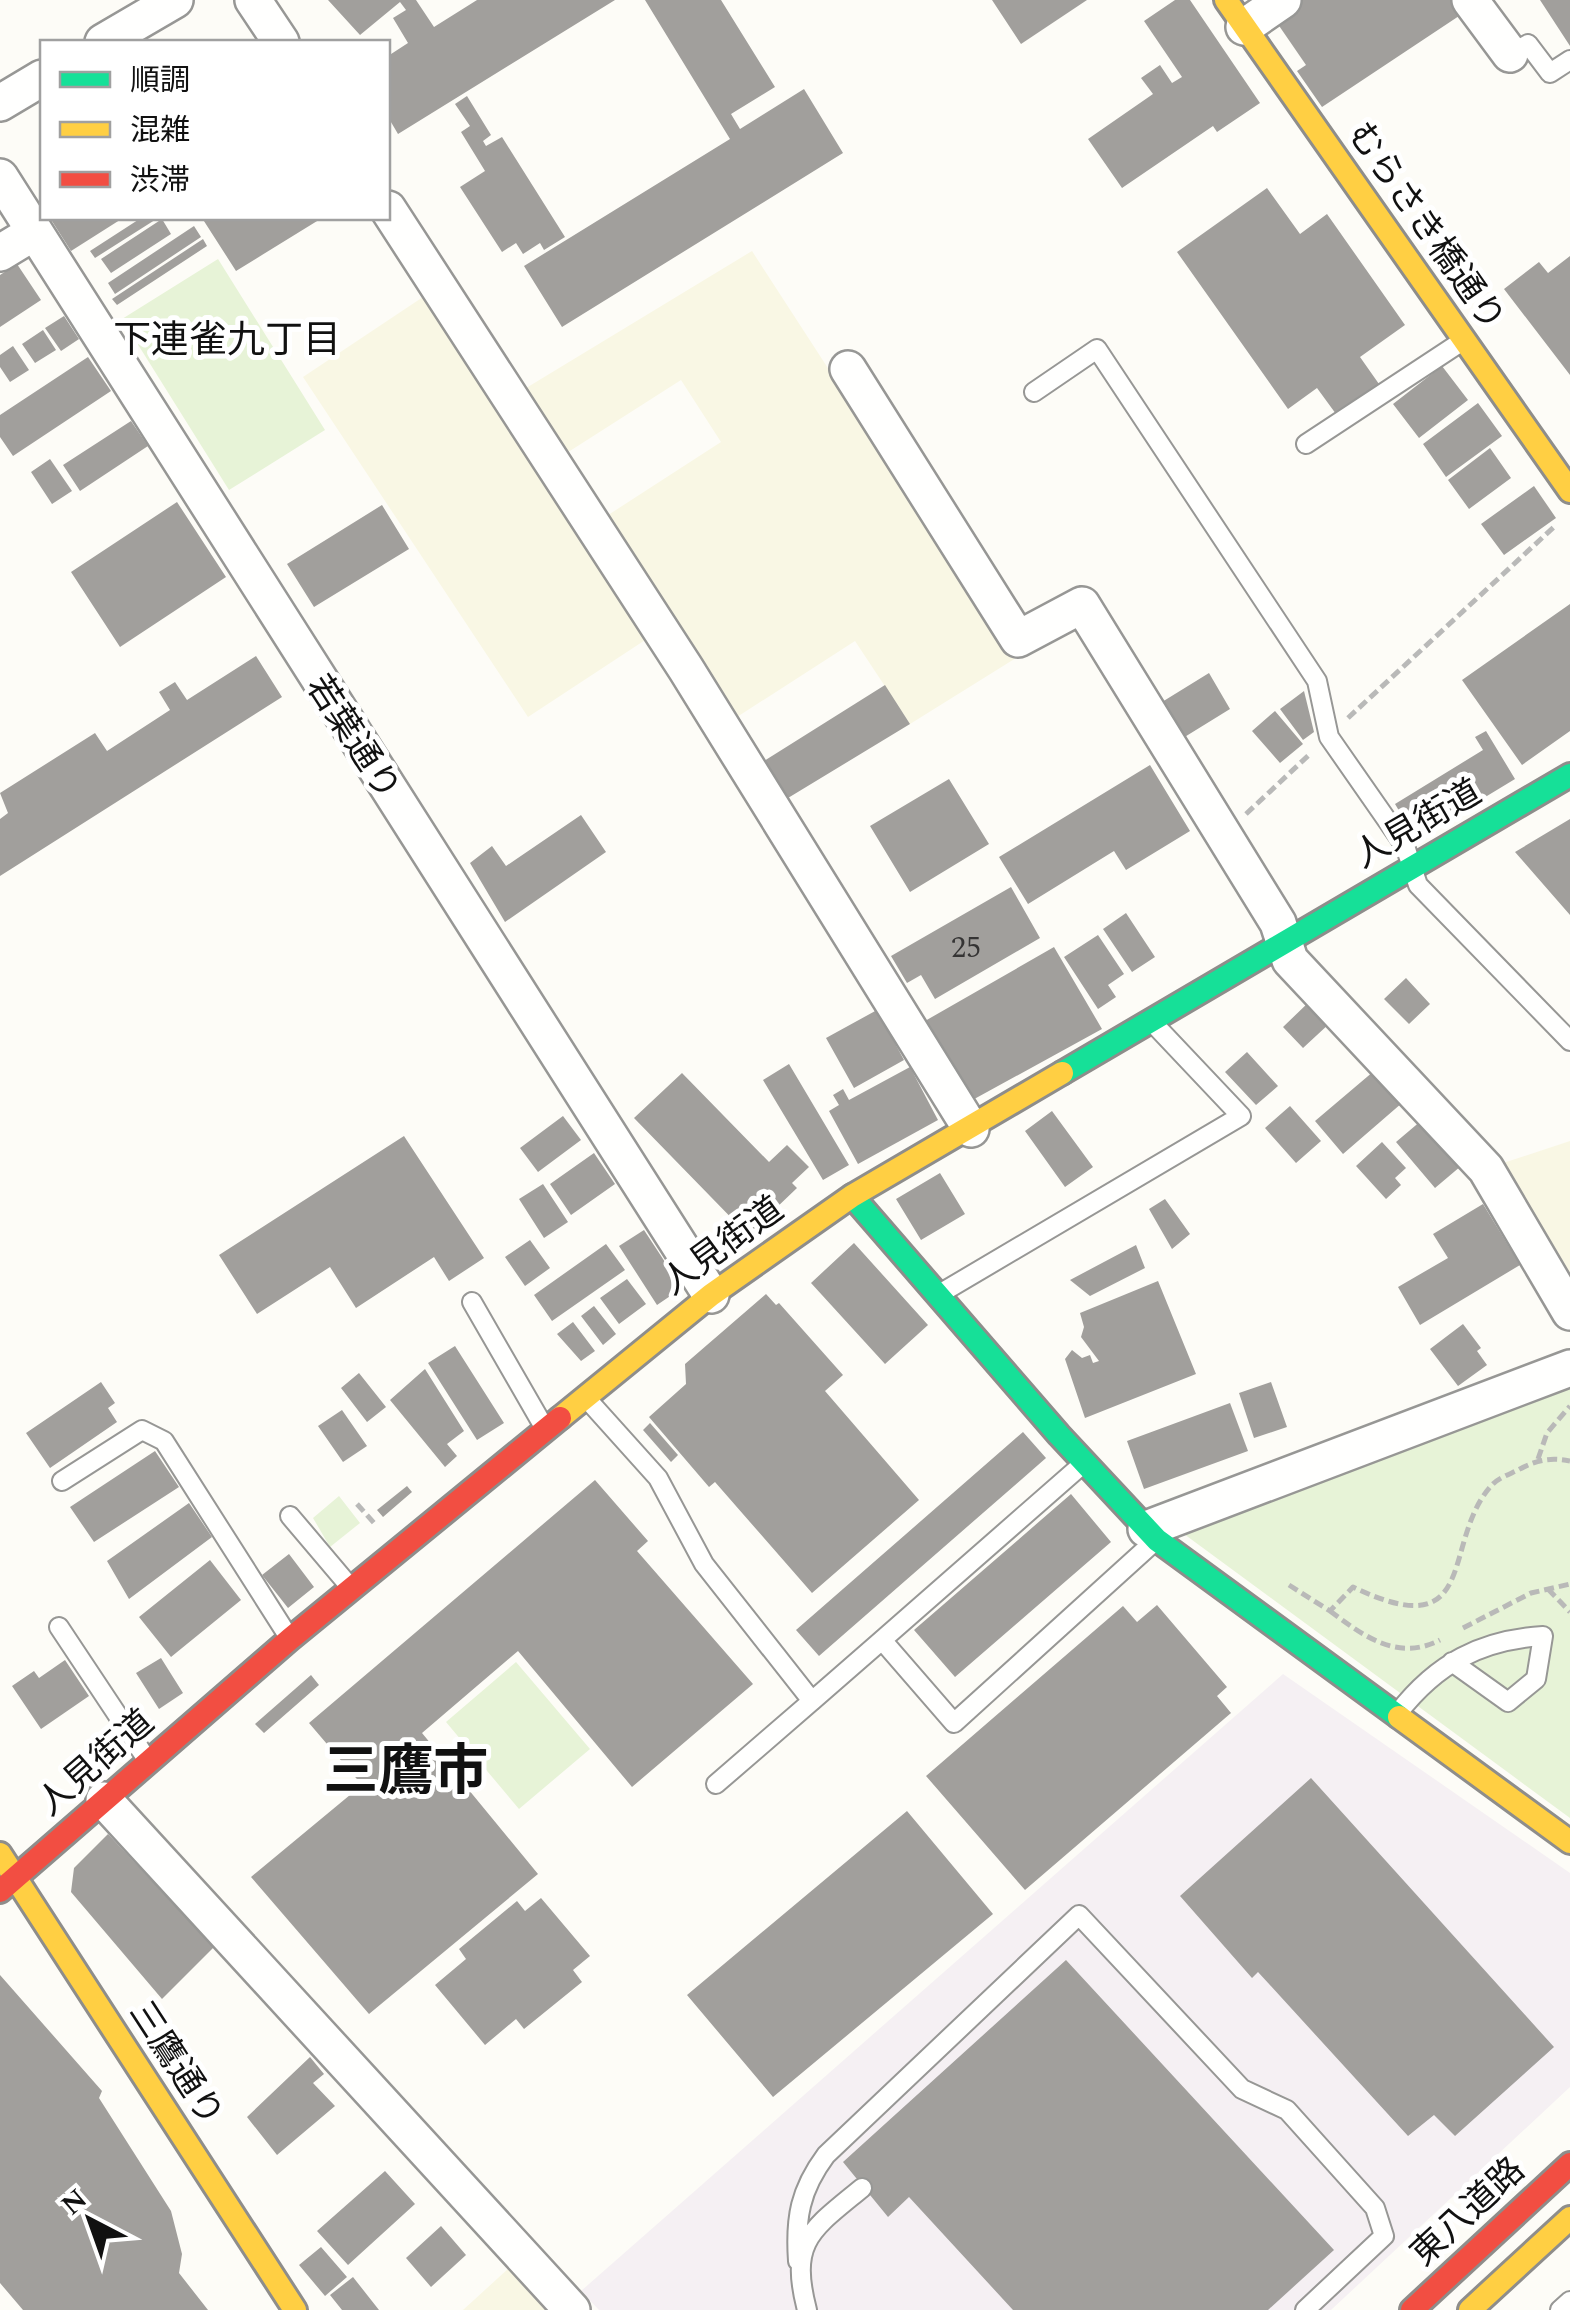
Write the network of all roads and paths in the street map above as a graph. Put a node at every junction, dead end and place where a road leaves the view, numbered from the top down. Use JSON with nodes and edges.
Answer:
{"nodes":[{"id":1,"x":175,"y":0,"type":"edge"},
{"id":2,"x":253,"y":0,"type":"edge"},
{"id":3,"x":1283,"y":0,"type":"edge"},
{"id":4,"x":1470,"y":0,"type":"edge"},
{"id":5,"x":1235,"y":13,"type":"edge"},
{"id":6,"x":106,"y":40,"type":"edge"},
{"id":7,"x":279,"y":40,"type":"edge"},
{"id":8,"x":1510,"y":54,"type":"joint"},
{"id":9,"x":1570,"y":60,"type":"edge"},
{"id":10,"x":40,"y":79,"type":"edge"},
{"id":11,"x":0,"y":103,"type":"edge"},
{"id":12,"x":0,"y":177,"type":"edge"},
{"id":13,"x":390,"y":212,"type":"edge"},
{"id":14,"x":33,"y":233,"type":"junction"},
{"id":15,"x":0,"y":253,"type":"edge"},
{"id":16,"x":1464,"y":340,"type":"junction"},
{"id":17,"x":848,"y":369,"type":"dead end"},
{"id":18,"x":1034,"y":392,"type":"dead end"},
{"id":19,"x":1306,"y":444,"type":"dead end"},
{"id":20,"x":1570,"y":491,"type":"edge"},
{"id":21,"x":1564,"y":518,"type":"dead end"},
{"id":22,"x":1329,"y":737,"type":"junction"},
{"id":23,"x":1570,"y":775,"type":"edge"},
{"id":24,"x":1222,"y":837,"type":"junction"},
{"id":25,"x":1412,"y":867,"type":"junction"},
{"id":26,"x":1284,"y":941,"type":"junction"},
{"id":27,"x":1152,"y":1023,"type":"junction"},
{"id":28,"x":1570,"y":1041,"type":"edge"},
{"id":29,"x":971,"y":1130,"type":"junction"},
{"id":30,"x":852,"y":1196,"type":"junction"},
{"id":31,"x":711,"y":1295,"type":"junction"},
{"id":32,"x":936,"y":1296,"type":"junction"},
{"id":33,"x":472,"y":1302,"type":"dead end"},
{"id":34,"x":1570,"y":1312,"type":"edge"},
{"id":35,"x":1570,"y":1368,"type":"edge"},
{"id":36,"x":584,"y":1395,"type":"junction"},
{"id":37,"x":1570,"y":1406,"type":"edge"},
{"id":38,"x":544,"y":1427,"type":"junction"},
{"id":39,"x":1538,"y":1459,"type":"junction"},
{"id":40,"x":1570,"y":1461,"type":"edge"},
{"id":41,"x":1084,"y":1463,"type":"junction"},
{"id":42,"x":62,"y":1481,"type":"dead end"},
{"id":43,"x":357,"y":1504,"type":"dead end"},
{"id":44,"x":290,"y":1516,"type":"dead end"},
{"id":45,"x":380,"y":1530,"type":"dead end"},
{"id":46,"x":1151,"y":1535,"type":"junction"},
{"id":47,"x":1284,"y":1582,"type":"dead end"},
{"id":48,"x":1570,"y":1584,"type":"edge"},
{"id":49,"x":351,"y":1588,"type":"junction"},
{"id":50,"x":1548,"y":1589,"type":"junction"},
{"id":51,"x":1330,"y":1611,"type":"junction"},
{"id":52,"x":1570,"y":1612,"type":"edge"},
{"id":53,"x":59,"y":1627,"type":"dead end"},
{"id":54,"x":290,"y":1639,"type":"junction"},
{"id":55,"x":882,"y":1640,"type":"junction"},
{"id":56,"x":1452,"y":1662,"type":"junction"},
{"id":57,"x":812,"y":1701,"type":"junction"},
{"id":58,"x":1396,"y":1717,"type":"junction"},
{"id":59,"x":148,"y":1762,"type":"junction"},
{"id":60,"x":716,"y":1784,"type":"dead end"},
{"id":61,"x":104,"y":1800,"type":"junction"},
{"id":62,"x":1570,"y":1842,"type":"edge"},
{"id":63,"x":0,"y":1854,"type":"edge"},
{"id":64,"x":8,"y":1884,"type":"edge"},
{"id":65,"x":1570,"y":2164,"type":"edge"},
{"id":66,"x":862,"y":2188,"type":"dead end"},
{"id":67,"x":1570,"y":2218,"type":"edge"},
{"id":68,"x":798,"y":2261,"type":"junction"},
{"id":69,"x":1570,"y":2301,"type":"edge"},
{"id":70,"x":295,"y":2310,"type":"edge"},
{"id":71,"x":572,"y":2310,"type":"edge"},
{"id":72,"x":807,"y":2310,"type":"edge"},
{"id":73,"x":1305,"y":2310,"type":"edge"},
{"id":74,"x":1412,"y":2310,"type":"edge"},
{"id":75,"x":1470,"y":2310,"type":"edge"},
{"id":76,"x":1560,"y":2310,"type":"edge"}],
"edges":[{"from":1,"to":6,"type":"street"},
{"from":2,"to":7,"type":"street"},
{"from":3,"to":5,"type":"street"},
{"from":4,"to":8,"type":"street"},
{"from":5,"to":16,"type":"main road","name":"むらさき橋通り"},
{"from":8,"to":9,"type":"lane"},
{"from":10,"to":11,"type":"street"},
{"from":12,"to":14,"type":"street","name":"若葉通り"},
{"from":13,"to":29,"type":"street"},
{"from":14,"to":15,"type":"street"},
{"from":14,"to":31,"type":"street","name":"若葉通り"},
{"from":16,"to":19,"type":"lane"},
{"from":16,"to":20,"type":"main road","name":"むらさき橋通り"},
{"from":17,"to":24,"type":"street"},
{"from":18,"to":22,"type":"lane"},
{"from":21,"to":22,"type":"path"},
{"from":22,"to":24,"type":"path"},
{"from":22,"to":25,"type":"lane"},
{"from":23,"to":25,"type":"main road","name":"人見街道"},
{"from":24,"to":26,"type":"street"},
{"from":25,"to":26,"type":"main road","name":"人見街道"},
{"from":25,"to":28,"type":"lane"},
{"from":26,"to":27,"type":"main road","name":"人見街道"},
{"from":26,"to":34,"type":"street"},
{"from":27,"to":29,"type":"main road","name":"人見街道"},
{"from":27,"to":32,"type":"lane"},
{"from":29,"to":30,"type":"main road","name":"人見街道"},
{"from":30,"to":31,"type":"main road","name":"人見街道"},
{"from":30,"to":32,"type":"main road"},
{"from":31,"to":36,"type":"main road","name":"人見街道"},
{"from":32,"to":41,"type":"main road"},
{"from":33,"to":38,"type":"lane"},
{"from":35,"to":46,"type":"street"},
{"from":36,"to":38,"type":"main road","name":"人見街道"},
{"from":36,"to":57,"type":"lane"},
{"from":37,"to":39,"type":"path"},
{"from":38,"to":49,"type":"main road","name":"人見街道"},
{"from":39,"to":40,"type":"path"},
{"from":39,"to":51,"type":"path"},
{"from":41,"to":46,"type":"main road"},
{"from":41,"to":55,"type":"lane"},
{"from":42,"to":54,"type":"lane"},
{"from":43,"to":45,"type":"path"},
{"from":44,"to":49,"type":"lane"},
{"from":46,"to":55,"type":"lane"},
{"from":46,"to":58,"type":"main road"},
{"from":47,"to":51,"type":"path"},
{"from":48,"to":50,"type":"path"},
{"from":49,"to":54,"type":"main road","name":"人見街道"},
{"from":50,"to":51,"type":"path"},
{"from":50,"to":52,"type":"path"},
{"from":53,"to":59,"type":"lane"},
{"from":54,"to":59,"type":"main road","name":"人見街道"},
{"from":55,"to":57,"type":"lane"},
{"from":56,"to":56,"type":"lane"},
{"from":56,"to":58,"type":"lane"},
{"from":57,"to":60,"type":"lane"},
{"from":58,"to":62,"type":"main road"},
{"from":59,"to":61,"type":"main road","name":"人見街道"},
{"from":61,"to":64,"type":"main road","name":"人見街道"},
{"from":61,"to":71,"type":"street"},
{"from":63,"to":64,"type":"main road","name":"三鷹通り"},
{"from":64,"to":70,"type":"main road","name":"三鷹通り"},
{"from":65,"to":74,"type":"main road","name":"東八道路"},
{"from":66,"to":68,"type":"lane"},
{"from":67,"to":75,"type":"main road"},
{"from":68,"to":72,"type":"lane"},
{"from":68,"to":73,"type":"lane"},
{"from":69,"to":76,"type":"lane"}]}
